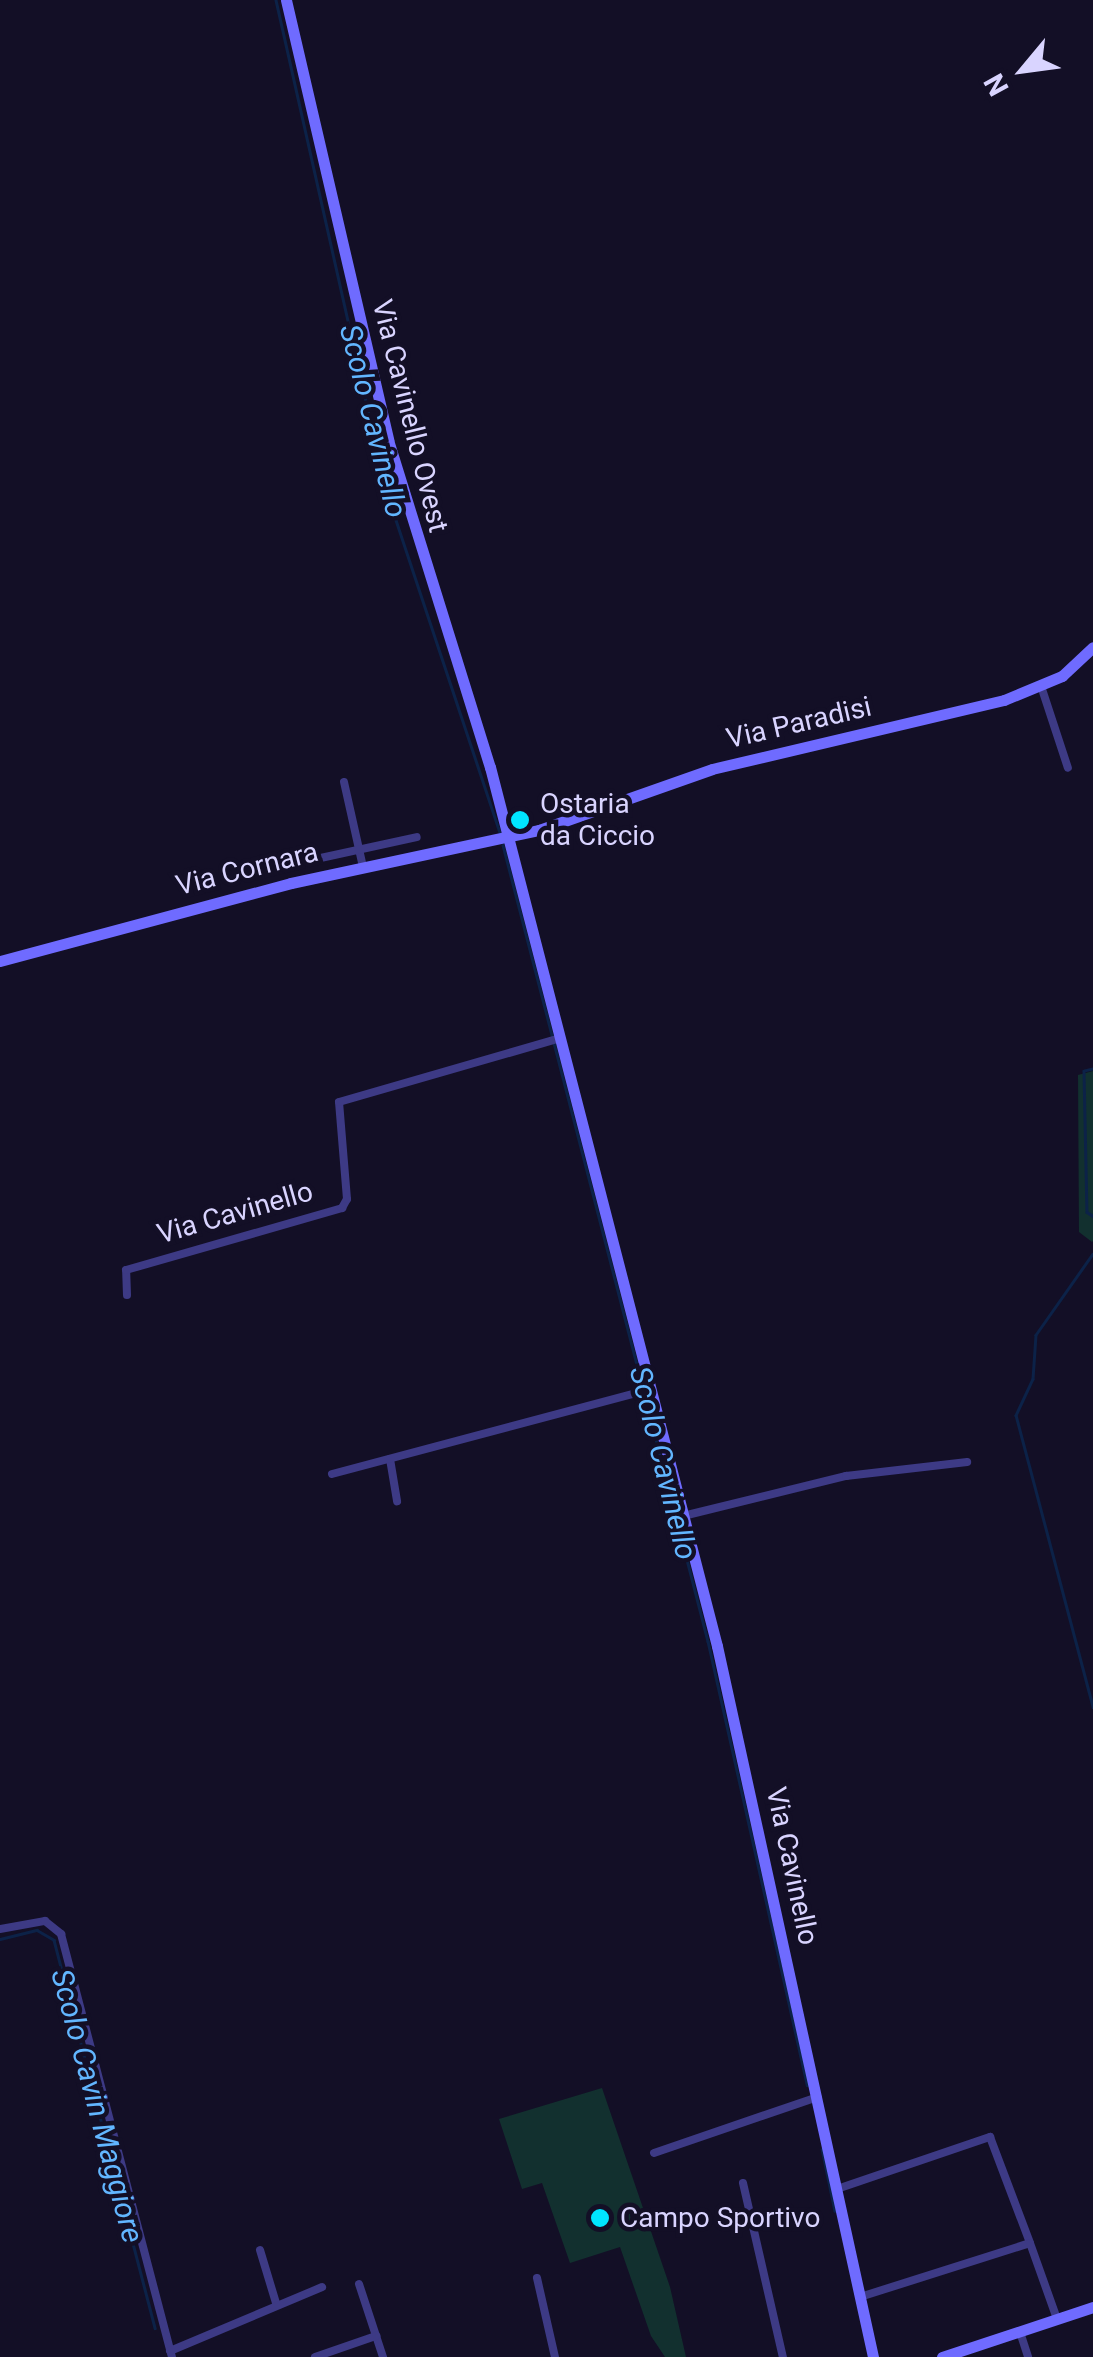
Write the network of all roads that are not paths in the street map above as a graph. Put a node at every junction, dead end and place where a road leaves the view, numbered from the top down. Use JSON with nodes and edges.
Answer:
{"nodes":[{"id":1,"x":286,"y":0,"type":"edge"},
{"id":2,"x":1093,"y":647,"type":"edge"},
{"id":3,"x":1041,"y":686,"type":"junction"},
{"id":4,"x":1068,"y":768,"type":"dead end"},
{"id":5,"x":344,"y":782,"type":"dead end"},
{"id":6,"x":417,"y":837,"type":"dead end"},
{"id":7,"x":508,"y":838,"type":"junction"},
{"id":8,"x":358,"y":850,"type":"junction"},
{"id":9,"x":316,"y":860,"type":"dead end"},
{"id":10,"x":363,"y":867,"type":"junction"},
{"id":11,"x":0,"y":961,"type":"edge"},
{"id":12,"x":556,"y":1040,"type":"junction"},
{"id":13,"x":127,"y":1294,"type":"dead end"},
{"id":14,"x":646,"y":1390,"type":"junction"},
{"id":15,"x":390,"y":1459,"type":"junction"},
{"id":16,"x":967,"y":1462,"type":"dead end"},
{"id":17,"x":332,"y":1474,"type":"dead end"},
{"id":18,"x":396,"y":1501,"type":"dead end"},
{"id":19,"x":683,"y":1516,"type":"junction"},
{"id":20,"x":0,"y":1929,"type":"edge"},
{"id":21,"x":818,"y":2097,"type":"junction"},
{"id":22,"x":654,"y":2153,"type":"dead end"},
{"id":23,"x":743,"y":2183,"type":"dead end"},
{"id":24,"x":837,"y":2188,"type":"junction"},
{"id":25,"x":1030,"y":2243,"type":"junction"},
{"id":26,"x":260,"y":2250,"type":"dead end"},
{"id":27,"x":537,"y":2278,"type":"dead end"},
{"id":28,"x":359,"y":2284,"type":"dead end"},
{"id":29,"x":322,"y":2287,"type":"dead end"},
{"id":30,"x":860,"y":2298,"type":"junction"},
{"id":31,"x":276,"y":2303,"type":"junction"},
{"id":32,"x":1093,"y":2307,"type":"edge"},
{"id":33,"x":1057,"y":2319,"type":"junction"},
{"id":34,"x":1020,"y":2332,"type":"junction"},
{"id":35,"x":376,"y":2336,"type":"junction"},
{"id":36,"x":971,"y":2353,"type":"edge"},
{"id":37,"x":171,"y":2354,"type":"edge"},
{"id":38,"x":315,"y":2357,"type":"edge"},
{"id":39,"x":383,"y":2357,"type":"edge"},
{"id":40,"x":555,"y":2357,"type":"edge"},
{"id":41,"x":783,"y":2357,"type":"edge"},
{"id":42,"x":873,"y":2357,"type":"edge"},
{"id":43,"x":942,"y":2357,"type":"edge"},
{"id":44,"x":1028,"y":2357,"type":"edge"}],
"edges":[{"from":1,"to":7,"type":"street","name":"Via Cavinello Ovest"},
{"from":2,"to":3,"type":"street","name":"Via Paradisi"},
{"from":3,"to":4,"type":"street"},
{"from":3,"to":7,"type":"street","name":"Via Paradisi"},
{"from":5,"to":8,"type":"street"},
{"from":6,"to":8,"type":"street"},
{"from":7,"to":10,"type":"street","name":"Via Cornara"},
{"from":7,"to":12,"type":"street","name":"Via Cavinello"},
{"from":8,"to":9,"type":"street"},
{"from":8,"to":10,"type":"street"},
{"from":10,"to":11,"type":"street","name":"Via Cornara"},
{"from":12,"to":13,"type":"street","name":"Via Cavinello"},
{"from":12,"to":14,"type":"street","name":"Via Cavinello"},
{"from":14,"to":15,"type":"street"},
{"from":14,"to":19,"type":"street","name":"Via Cavinello"},
{"from":15,"to":17,"type":"street"},
{"from":15,"to":18,"type":"street"},
{"from":16,"to":19,"type":"street"},
{"from":19,"to":21,"type":"street","name":"Via Cavinello"},
{"from":20,"to":37,"type":"street"},
{"from":21,"to":22,"type":"street"},
{"from":21,"to":24,"type":"street","name":"Via Cavinello"},
{"from":23,"to":41,"type":"street"},
{"from":24,"to":25,"type":"street"},
{"from":24,"to":30,"type":"street","name":"Via Cavinello"},
{"from":25,"to":30,"type":"street"},
{"from":25,"to":33,"type":"street"},
{"from":26,"to":31,"type":"street"},
{"from":27,"to":40,"type":"street"},
{"from":28,"to":35,"type":"street"},
{"from":29,"to":31,"type":"street"},
{"from":30,"to":42,"type":"street","name":"Via Cavinello"},
{"from":31,"to":37,"type":"street"},
{"from":32,"to":33,"type":"street"},
{"from":33,"to":34,"type":"street"},
{"from":34,"to":36,"type":"street"},
{"from":34,"to":44,"type":"street"},
{"from":35,"to":38,"type":"street"},
{"from":35,"to":39,"type":"street"},
{"from":36,"to":43,"type":"street"}]}
